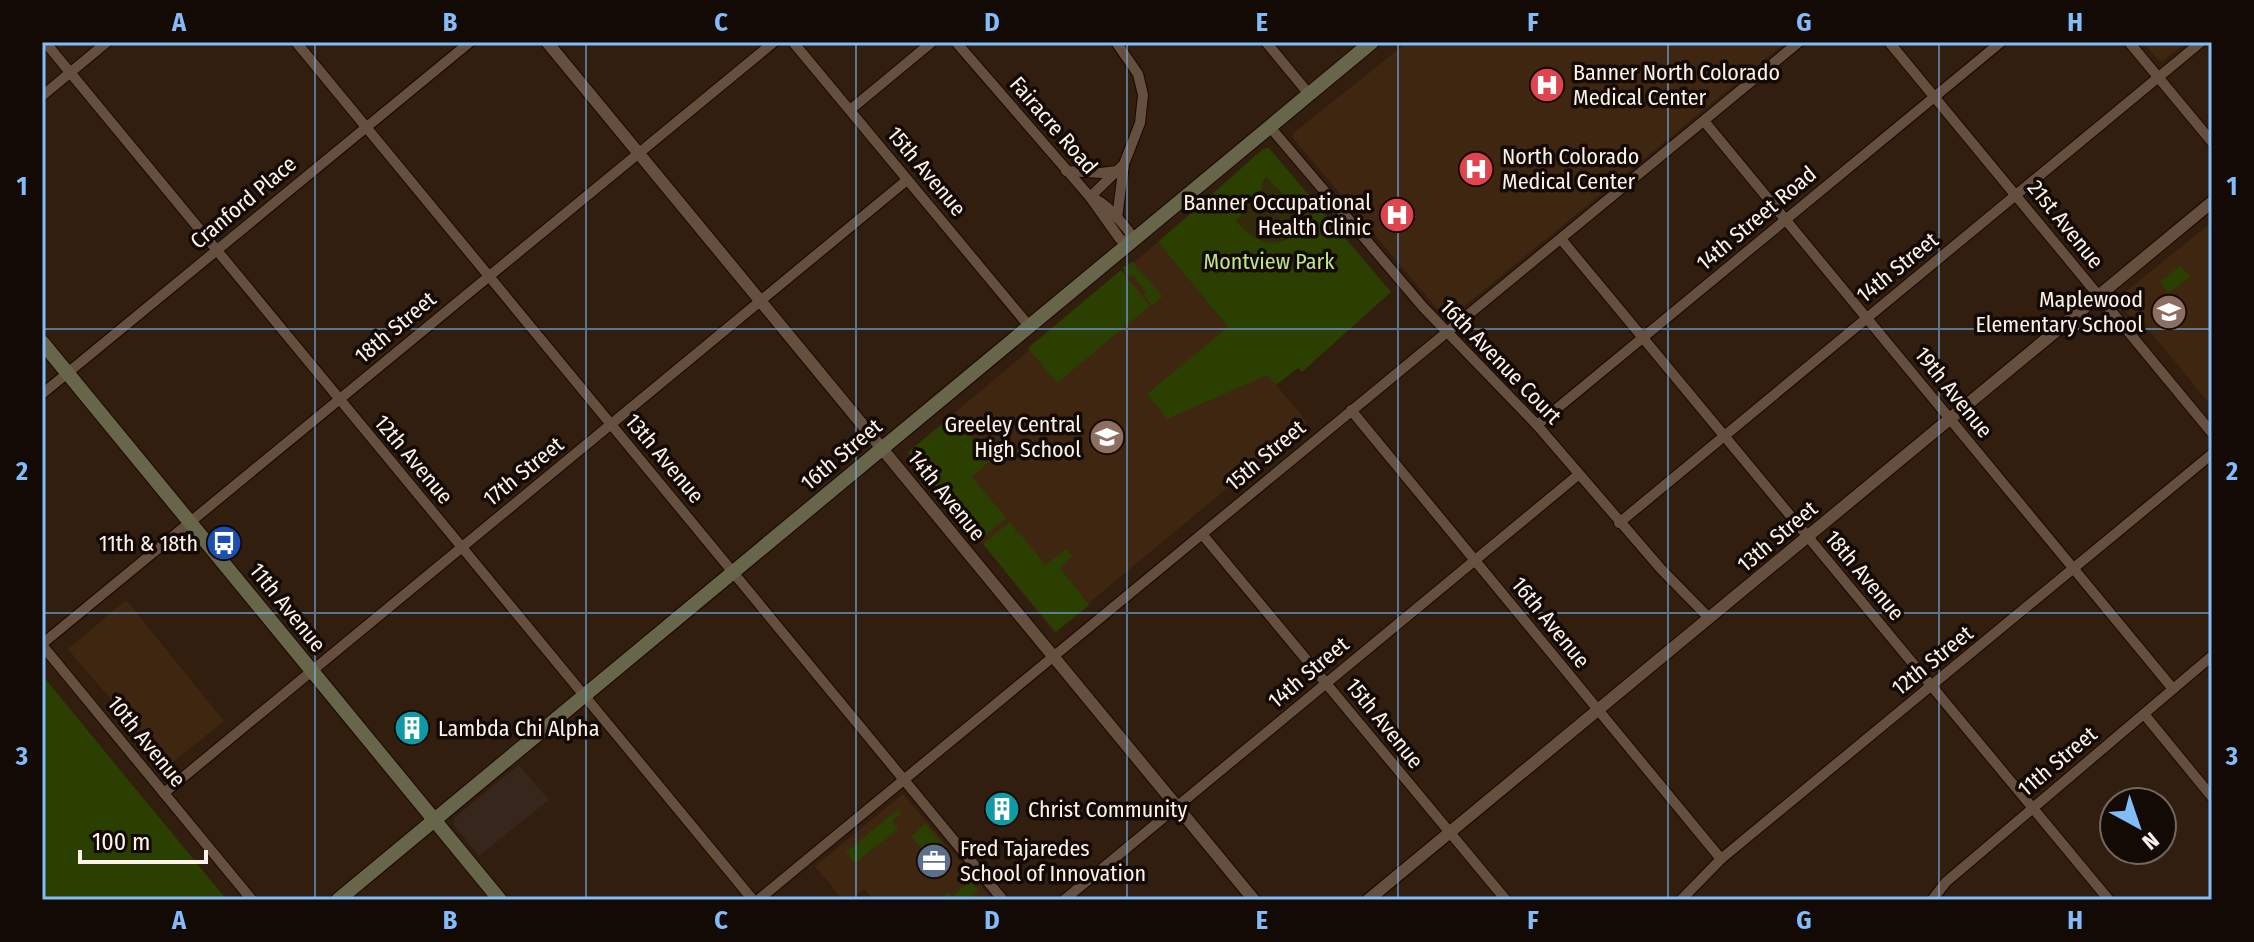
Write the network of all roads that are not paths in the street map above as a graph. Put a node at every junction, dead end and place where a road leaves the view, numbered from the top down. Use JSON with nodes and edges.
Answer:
{"nodes":[{"id":1,"x":45,"y":42,"type":"edge"},
{"id":2,"x":107,"y":42,"type":"edge"},
{"id":3,"x":296,"y":42,"type":"edge"},
{"id":4,"x":470,"y":42,"type":"edge"},
{"id":5,"x":547,"y":42,"type":"edge"},
{"id":6,"x":774,"y":42,"type":"edge"},
{"id":7,"x":793,"y":42,"type":"edge"},
{"id":8,"x":932,"y":42,"type":"edge"},
{"id":9,"x":956,"y":42,"type":"edge"},
{"id":10,"x":1116,"y":42,"type":"edge"},
{"id":11,"x":1266,"y":42,"type":"edge"},
{"id":12,"x":1372,"y":42,"type":"edge"},
{"id":13,"x":1799,"y":42,"type":"edge"},
{"id":14,"x":1889,"y":42,"type":"edge"},
{"id":15,"x":2001,"y":42,"type":"edge"},
{"id":16,"x":2129,"y":42,"type":"edge"},
{"id":17,"x":2201,"y":42,"type":"edge"},
{"id":18,"x":70,"y":72,"type":"junction"},
{"id":19,"x":2158,"y":77,"type":"junction"},
{"id":20,"x":1309,"y":94,"type":"junction"},
{"id":21,"x":42,"y":96,"type":"edge"},
{"id":22,"x":1934,"y":97,"type":"junction"},
{"id":23,"x":850,"y":110,"type":"junction"},
{"id":24,"x":1704,"y":121,"type":"junction"},
{"id":25,"x":366,"y":126,"type":"junction"},
{"id":26,"x":1270,"y":127,"type":"junction"},
{"id":27,"x":2212,"y":142,"type":"edge"},
{"id":28,"x":638,"y":153,"type":"junction"},
{"id":29,"x":1120,"y":167,"type":"junction"},
{"id":30,"x":1066,"y":171,"type":"junction"},
{"id":31,"x":907,"y":180,"type":"junction"},
{"id":32,"x":2017,"y":195,"type":"junction"},
{"id":33,"x":1090,"y":197,"type":"junction"},
{"id":34,"x":2212,"y":202,"type":"edge"},
{"id":35,"x":1117,"y":218,"type":"junction"},
{"id":36,"x":1786,"y":220,"type":"junction"},
{"id":37,"x":1561,"y":239,"type":"junction"},
{"id":38,"x":1129,"y":243,"type":"junction"},
{"id":39,"x":217,"y":250,"type":"junction"},
{"id":40,"x":488,"y":276,"type":"junction"},
{"id":41,"x":2099,"y":296,"type":"junction"},
{"id":42,"x":760,"y":301,"type":"junction"},
{"id":43,"x":1867,"y":318,"type":"junction"},
{"id":44,"x":1029,"y":326,"type":"junction"},
{"id":45,"x":1446,"y":332,"type":"junction"},
{"id":46,"x":1643,"y":337,"type":"junction"},
{"id":47,"x":42,"y":342,"type":"edge"},
{"id":48,"x":67,"y":373,"type":"junction"},
{"id":49,"x":42,"y":394,"type":"edge"},
{"id":50,"x":339,"y":399,"type":"junction"},
{"id":51,"x":1351,"y":410,"type":"junction"},
{"id":52,"x":1950,"y":419,"type":"junction"},
{"id":53,"x":611,"y":425,"type":"junction"},
{"id":54,"x":1537,"y":425,"type":"junction"},
{"id":55,"x":2212,"y":433,"type":"edge"},
{"id":56,"x":1724,"y":436,"type":"junction"},
{"id":57,"x":882,"y":448,"type":"junction"},
{"id":58,"x":2212,"y":454,"type":"edge"},
{"id":59,"x":1578,"y":475,"type":"junction"},
{"id":60,"x":190,"y":523,"type":"junction"},
{"id":61,"x":1619,"y":523,"type":"junction"},
{"id":62,"x":1202,"y":534,"type":"junction"},
{"id":63,"x":1807,"y":537,"type":"junction"},
{"id":64,"x":462,"y":547,"type":"junction"},
{"id":65,"x":1475,"y":560,"type":"junction"},
{"id":66,"x":2074,"y":569,"type":"junction"},
{"id":67,"x":733,"y":572,"type":"junction"},
{"id":68,"x":1709,"y":618,"type":"junction"},
{"id":69,"x":42,"y":644,"type":"edge"},
{"id":70,"x":1053,"y":656,"type":"junction"},
{"id":71,"x":2212,"y":656,"type":"edge"},
{"id":72,"x":313,"y":671,"type":"junction"},
{"id":73,"x":1326,"y":682,"type":"junction"},
{"id":74,"x":1931,"y":686,"type":"junction"},
{"id":75,"x":2173,"y":689,"type":"junction"},
{"id":76,"x":584,"y":696,"type":"junction"},
{"id":77,"x":1598,"y":710,"type":"junction"},
{"id":78,"x":2144,"y":714,"type":"junction"},
{"id":79,"x":904,"y":779,"type":"junction"},
{"id":80,"x":164,"y":793,"type":"junction"},
{"id":81,"x":2212,"y":797,"type":"edge"},
{"id":82,"x":1177,"y":806,"type":"junction"},
{"id":83,"x":2031,"y":808,"type":"junction"},
{"id":84,"x":434,"y":820,"type":"junction"},
{"id":85,"x":1449,"y":833,"type":"junction"},
{"id":86,"x":1721,"y":859,"type":"junction"},
{"id":87,"x":252,"y":900,"type":"edge"},
{"id":88,"x":338,"y":900,"type":"edge"},
{"id":89,"x":500,"y":900,"type":"edge"},
{"id":90,"x":755,"y":900,"type":"edge"},
{"id":91,"x":1003,"y":900,"type":"edge"},
{"id":92,"x":1064,"y":900,"type":"edge"},
{"id":93,"x":1254,"y":900,"type":"edge"},
{"id":94,"x":1368,"y":900,"type":"edge"},
{"id":95,"x":1506,"y":900,"type":"edge"},
{"id":96,"x":1681,"y":900,"type":"edge"},
{"id":97,"x":1932,"y":900,"type":"edge"},
{"id":98,"x":2109,"y":900,"type":"edge"}],
"edges":[{"from":1,"to":18,"type":"street","name":"12th Avenue"},
{"from":2,"to":18,"type":"street"},
{"from":3,"to":25,"type":"street","name":"13th Avenue"},
{"from":4,"to":25,"type":"street","name":"Cranford Place"},
{"from":5,"to":28,"type":"street","name":"14th Avenue"},
{"from":6,"to":28,"type":"street","name":"18th Street"},
{"from":7,"to":23,"type":"street","name":"15th Avenue"},
{"from":8,"to":23,"type":"street"},
{"from":9,"to":30,"type":"street","name":"Fairacre Road"},
{"from":10,"to":29,"type":"street"},
{"from":11,"to":20,"type":"street"},
{"from":12,"to":20,"type":"main road","name":"16th Street"},
{"from":13,"to":24,"type":"street","name":"15th Street"},
{"from":14,"to":22,"type":"street","name":"21st Avenue"},
{"from":15,"to":22,"type":"street","name":"14th Street Road"},
{"from":16,"to":19,"type":"street"},
{"from":17,"to":19,"type":"street","name":"14th Street"},
{"from":18,"to":21,"type":"street"},
{"from":18,"to":39,"type":"street","name":"12th Avenue"},
{"from":19,"to":27,"type":"street"},
{"from":19,"to":32,"type":"street","name":"14th Street"},
{"from":20,"to":26,"type":"main road","name":"16th Street"},
{"from":22,"to":32,"type":"street","name":"21st Avenue"},
{"from":22,"to":36,"type":"street","name":"14th Street Road"},
{"from":23,"to":31,"type":"street","name":"15th Avenue"},
{"from":24,"to":36,"type":"street","name":"19th Avenue"},
{"from":24,"to":37,"type":"street","name":"15th Street"},
{"from":25,"to":39,"type":"street","name":"Cranford Place"},
{"from":25,"to":40,"type":"street","name":"13th Avenue"},
{"from":26,"to":38,"type":"main road","name":"16th Street"},
{"from":26,"to":45,"type":"street","name":"16th Avenue Court"},
{"from":28,"to":40,"type":"street","name":"18th Street"},
{"from":28,"to":42,"type":"street","name":"14th Avenue"},
{"from":29,"to":30,"type":"street"},
{"from":29,"to":33,"type":"street"},
{"from":29,"to":35,"type":"street"},
{"from":30,"to":33,"type":"street","name":"Fairacre Road"},
{"from":31,"to":42,"type":"street","name":"17th Street"},
{"from":31,"to":44,"type":"street","name":"15th Avenue"},
{"from":32,"to":41,"type":"street","name":"21st Avenue"},
{"from":32,"to":43,"type":"street","name":"14th Street"},
{"from":33,"to":35,"type":"street","name":"Fairacre Road"},
{"from":33,"to":38,"type":"street","name":"Fairacre Road"},
{"from":34,"to":41,"type":"street","name":"13th Street"},
{"from":35,"to":38,"type":"street","name":"Fairacre Road"},
{"from":36,"to":43,"type":"street","name":"19th Avenue"},
{"from":36,"to":46,"type":"street","name":"14th Street Road"},
{"from":37,"to":45,"type":"street","name":"15th Street"},
{"from":37,"to":46,"type":"street","name":"18th Avenue"},
{"from":38,"to":44,"type":"main road","name":"16th Street"},
{"from":39,"to":48,"type":"street","name":"Cranford Place"},
{"from":39,"to":50,"type":"street","name":"12th Avenue"},
{"from":40,"to":50,"type":"street","name":"18th Street"},
{"from":40,"to":53,"type":"street","name":"13th Avenue"},
{"from":41,"to":52,"type":"street","name":"13th Street"},
{"from":41,"to":55,"type":"street","name":"21st Avenue"},
{"from":42,"to":53,"type":"street","name":"17th Street"},
{"from":42,"to":57,"type":"street","name":"14th Avenue"},
{"from":43,"to":52,"type":"street","name":"19th Avenue"},
{"from":43,"to":56,"type":"street","name":"14th Street"},
{"from":44,"to":57,"type":"main road","name":"16th Street"},
{"from":45,"to":51,"type":"street","name":"15th Street"},
{"from":45,"to":54,"type":"street","name":"16th Avenue Court"},
{"from":46,"to":54,"type":"street","name":"14th Street Road"},
{"from":46,"to":56,"type":"street","name":"18th Avenue"},
{"from":47,"to":48,"type":"main road","name":"11th Avenue"},
{"from":48,"to":49,"type":"street","name":"Cranford Place"},
{"from":48,"to":60,"type":"main road","name":"11th Avenue"},
{"from":50,"to":60,"type":"street","name":"18th Street"},
{"from":50,"to":64,"type":"street","name":"12th Avenue"},
{"from":51,"to":62,"type":"street","name":"15th Street"},
{"from":51,"to":65,"type":"street","name":"16th Avenue"},
{"from":52,"to":63,"type":"street","name":"13th Street"},
{"from":52,"to":66,"type":"street","name":"19th Avenue"},
{"from":53,"to":64,"type":"street","name":"17th Street"},
{"from":53,"to":67,"type":"street","name":"13th Avenue"},
{"from":54,"to":59,"type":"street","name":"16th Avenue Court"},
{"from":56,"to":61,"type":"street","name":"14th Street"},
{"from":56,"to":63,"type":"street","name":"18th Avenue"},
{"from":57,"to":67,"type":"main road","name":"16th Street"},
{"from":57,"to":70,"type":"street","name":"14th Avenue"},
{"from":58,"to":66,"type":"street","name":"12th Street"},
{"from":59,"to":61,"type":"street","name":"16th Avenue Court"},
{"from":59,"to":65,"type":"street","name":"14th Street"},
{"from":60,"to":69,"type":"street","name":"18th Street"},
{"from":60,"to":72,"type":"main road","name":"11th Avenue"},
{"from":61,"to":68,"type":"street","name":"16th Avenue Court"},
{"from":62,"to":70,"type":"street","name":"15th Street"},
{"from":62,"to":73,"type":"street","name":"15th Avenue"},
{"from":63,"to":68,"type":"street","name":"13th Street"},
{"from":63,"to":74,"type":"street","name":"18th Avenue"},
{"from":64,"to":72,"type":"street","name":"17th Street"},
{"from":64,"to":76,"type":"street","name":"12th Avenue"},
{"from":65,"to":73,"type":"street","name":"14th Street"},
{"from":65,"to":77,"type":"street","name":"16th Avenue"},
{"from":66,"to":74,"type":"street","name":"12th Street"},
{"from":66,"to":75,"type":"street","name":"19th Avenue"},
{"from":67,"to":76,"type":"main road","name":"16th Street"},
{"from":67,"to":79,"type":"street","name":"13th Avenue"},
{"from":68,"to":77,"type":"street","name":"13th Street"},
{"from":69,"to":80,"type":"street","name":"10th Avenue"},
{"from":70,"to":79,"type":"street","name":"15th Street"},
{"from":70,"to":82,"type":"street","name":"14th Avenue"},
{"from":71,"to":75,"type":"street","name":"11th Street"},
{"from":72,"to":80,"type":"street","name":"17th Street"},
{"from":72,"to":84,"type":"main road","name":"11th Avenue"},
{"from":73,"to":82,"type":"street","name":"14th Street"},
{"from":73,"to":85,"type":"street","name":"15th Avenue"},
{"from":74,"to":83,"type":"street","name":"18th Avenue"},
{"from":74,"to":86,"type":"street","name":"12th Street"},
{"from":75,"to":78,"type":"street","name":"11th Street"},
{"from":76,"to":84,"type":"main road","name":"16th Street"},
{"from":76,"to":90,"type":"street","name":"12th Avenue"},
{"from":77,"to":85,"type":"street","name":"13th Street"},
{"from":77,"to":86,"type":"street","name":"16th Avenue"},
{"from":78,"to":81,"type":"street"},
{"from":78,"to":83,"type":"street","name":"11th Street"},
{"from":79,"to":90,"type":"street","name":"15th Street"},
{"from":79,"to":91,"type":"street","name":"13th Avenue"},
{"from":80,"to":87,"type":"street","name":"10th Avenue"},
{"from":82,"to":92,"type":"street","name":"14th Street"},
{"from":82,"to":93,"type":"street","name":"14th Avenue"},
{"from":83,"to":97,"type":"street","name":"11th Street"},
{"from":83,"to":98,"type":"street","name":"18th Avenue"},
{"from":84,"to":88,"type":"main road","name":"16th Street"},
{"from":84,"to":89,"type":"main road","name":"11th Avenue"},
{"from":85,"to":94,"type":"street","name":"13th Street"},
{"from":85,"to":95,"type":"street","name":"15th Avenue"},
{"from":86,"to":96,"type":"street","name":"12th Street"}]}
